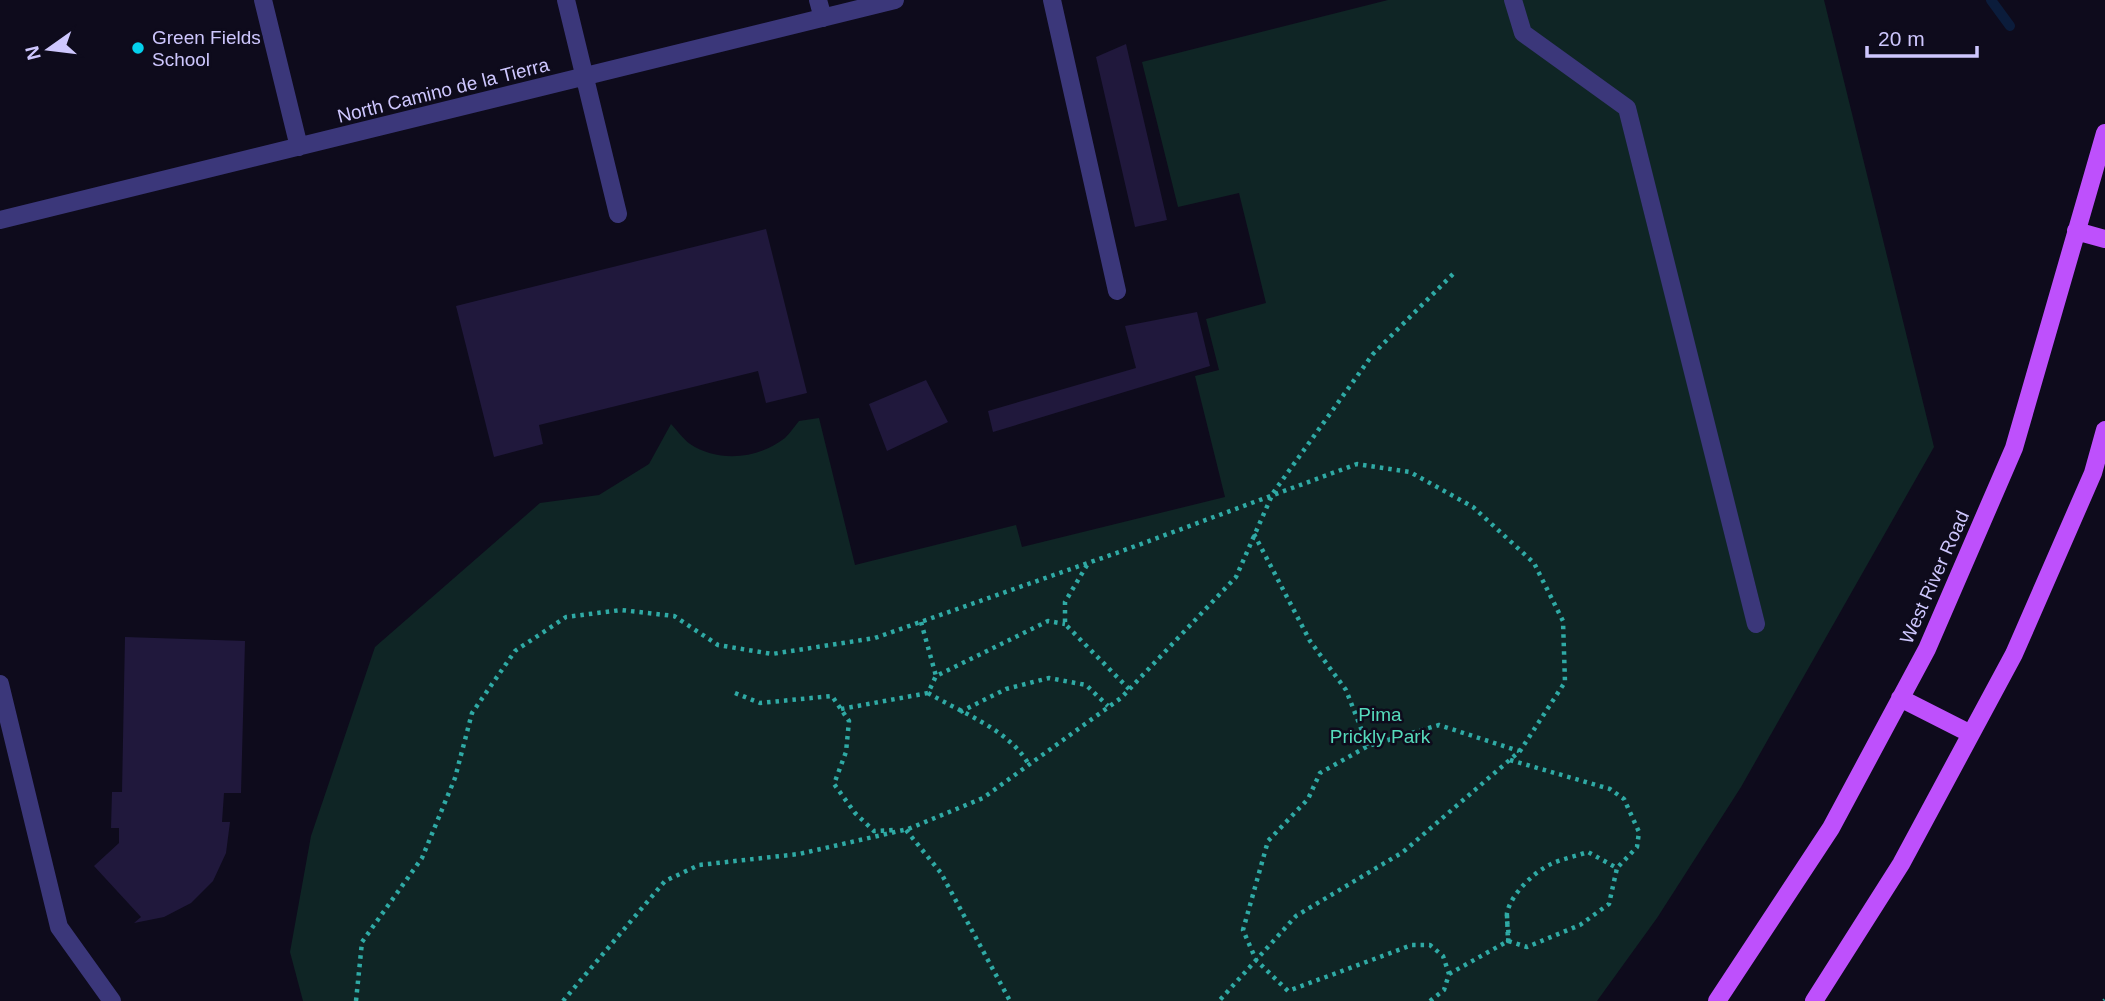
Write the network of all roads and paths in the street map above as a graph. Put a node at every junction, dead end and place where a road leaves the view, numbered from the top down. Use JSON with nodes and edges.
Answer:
{"nodes":[{"id":1,"x":263,"y":0,"type":"edge"},
{"id":2,"x":566,"y":0,"type":"edge"},
{"id":3,"x":895,"y":0,"type":"edge"},
{"id":4,"x":1052,"y":0,"type":"edge"},
{"id":5,"x":1514,"y":0,"type":"edge"},
{"id":6,"x":821,"y":9,"type":"edge"},
{"id":7,"x":585,"y":77,"type":"junction"},
{"id":8,"x":2105,"y":133,"type":"edge"},
{"id":9,"x":299,"y":147,"type":"junction"},
{"id":10,"x":618,"y":214,"type":"dead end"},
{"id":11,"x":0,"y":220,"type":"edge"},
{"id":12,"x":2076,"y":231,"type":"junction"},
{"id":13,"x":2105,"y":239,"type":"edge"},
{"id":14,"x":1456,"y":271,"type":"dead end"},
{"id":15,"x":1117,"y":291,"type":"dead end"},
{"id":16,"x":2105,"y":430,"type":"edge"},
{"id":17,"x":1273,"y":493,"type":"junction"},
{"id":18,"x":1254,"y":534,"type":"junction"},
{"id":19,"x":1088,"y":564,"type":"junction"},
{"id":20,"x":921,"y":622,"type":"junction"},
{"id":21,"x":1065,"y":624,"type":"junction"},
{"id":22,"x":1756,"y":624,"type":"dead end"},
{"id":23,"x":936,"y":676,"type":"junction"},
{"id":24,"x":0,"y":684,"type":"edge"},
{"id":25,"x":1129,"y":689,"type":"junction"},
{"id":26,"x":735,"y":693,"type":"dead end"},
{"id":27,"x":928,"y":693,"type":"junction"},
{"id":28,"x":1900,"y":698,"type":"junction"},
{"id":29,"x":1108,"y":706,"type":"junction"},
{"id":30,"x":841,"y":709,"type":"junction"},
{"id":31,"x":960,"y":712,"type":"junction"},
{"id":32,"x":1971,"y":734,"type":"junction"},
{"id":33,"x":1368,"y":746,"type":"junction"},
{"id":34,"x":1520,"y":751,"type":"junction"},
{"id":35,"x":1510,"y":760,"type":"junction"},
{"id":36,"x":1029,"y":765,"type":"junction"},
{"id":37,"x":908,"y":830,"type":"junction"},
{"id":38,"x":1618,"y":868,"type":"junction"},
{"id":39,"x":1508,"y":941,"type":"junction"},
{"id":40,"x":1256,"y":960,"type":"junction"},
{"id":41,"x":1448,"y":974,"type":"junction"},
{"id":42,"x":112,"y":1001,"type":"edge"},
{"id":43,"x":356,"y":1001,"type":"edge"},
{"id":44,"x":563,"y":1001,"type":"edge"},
{"id":45,"x":1010,"y":1001,"type":"edge"},
{"id":46,"x":1219,"y":1001,"type":"edge"},
{"id":47,"x":1430,"y":1001,"type":"edge"},
{"id":48,"x":1717,"y":1001,"type":"edge"},
{"id":49,"x":1814,"y":1001,"type":"edge"}],
"edges":[{"from":1,"to":9,"type":"street"},
{"from":2,"to":7,"type":"street"},
{"from":3,"to":6,"type":"street","name":"North Camino de la Tierra"},
{"from":4,"to":15,"type":"street"},
{"from":5,"to":22,"type":"street"},
{"from":6,"to":7,"type":"street","name":"North Camino de la Tierra"},
{"from":7,"to":9,"type":"street","name":"North Camino de la Tierra"},
{"from":7,"to":10,"type":"street"},
{"from":8,"to":12,"type":"main road","name":"West River Road"},
{"from":9,"to":11,"type":"street","name":"North Camino de la Tierra"},
{"from":12,"to":13,"type":"main road"},
{"from":12,"to":28,"type":"main road","name":"West River Road"},
{"from":14,"to":17,"type":"path"},
{"from":16,"to":32,"type":"main road"},
{"from":17,"to":18,"type":"path"},
{"from":17,"to":19,"type":"path"},
{"from":17,"to":34,"type":"path"},
{"from":18,"to":25,"type":"path"},
{"from":18,"to":33,"type":"path"},
{"from":19,"to":20,"type":"path"},
{"from":19,"to":21,"type":"path"},
{"from":20,"to":23,"type":"path"},
{"from":20,"to":43,"type":"path"},
{"from":21,"to":23,"type":"path"},
{"from":21,"to":25,"type":"path"},
{"from":23,"to":27,"type":"path"},
{"from":24,"to":42,"type":"street"},
{"from":25,"to":29,"type":"path"},
{"from":26,"to":30,"type":"path"},
{"from":27,"to":30,"type":"path"},
{"from":27,"to":31,"type":"path"},
{"from":28,"to":32,"type":"main road"},
{"from":28,"to":48,"type":"main road","name":"West River Road"},
{"from":29,"to":31,"type":"path"},
{"from":29,"to":36,"type":"path"},
{"from":30,"to":37,"type":"path"},
{"from":31,"to":36,"type":"path"},
{"from":32,"to":49,"type":"main road"},
{"from":33,"to":34,"type":"path"},
{"from":33,"to":40,"type":"path"},
{"from":34,"to":35,"type":"path"},
{"from":35,"to":38,"type":"path"},
{"from":35,"to":40,"type":"path"},
{"from":36,"to":37,"type":"path"},
{"from":37,"to":44,"type":"path"},
{"from":37,"to":45,"type":"path"},
{"from":38,"to":39,"type":"path"},
{"from":38,"to":39,"type":"path"},
{"from":39,"to":41,"type":"path"},
{"from":40,"to":41,"type":"path"},
{"from":40,"to":46,"type":"path"},
{"from":41,"to":47,"type":"path"}]}
